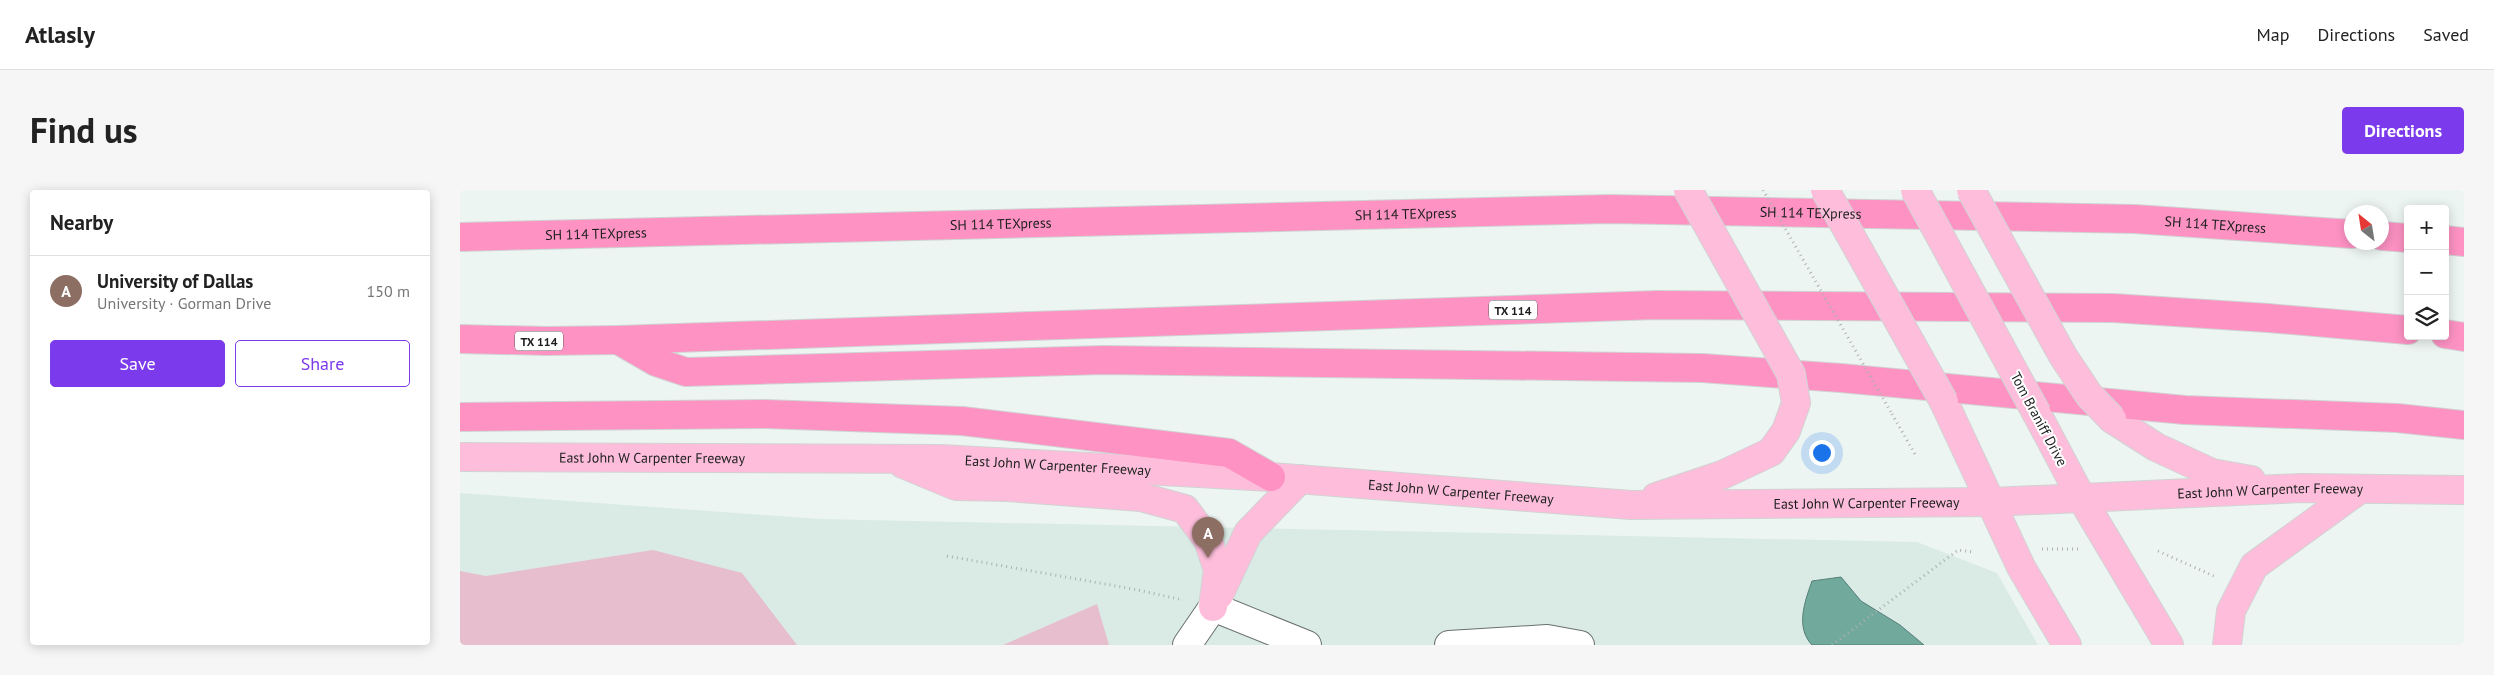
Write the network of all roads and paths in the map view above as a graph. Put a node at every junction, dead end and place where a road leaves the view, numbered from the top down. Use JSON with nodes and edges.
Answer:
{"nodes":[{"id":1,"x":1688,"y":190,"type":"edge"},
{"id":2,"x":1763,"y":190,"type":"edge"},
{"id":3,"x":1825,"y":190,"type":"edge"},
{"id":4,"x":1915,"y":190,"type":"edge"},
{"id":5,"x":1971,"y":190,"type":"edge"},
{"id":6,"x":2344,"y":233,"type":"edge"},
{"id":7,"x":460,"y":237,"type":"edge"},
{"id":8,"x":2389,"y":237,"type":"edge"},
{"id":9,"x":2404,"y":238,"type":"edge"},
{"id":10,"x":2449,"y":240,"type":"edge"},
{"id":11,"x":2464,"y":242,"type":"edge"},
{"id":12,"x":2404,"y":330,"type":"edge"},
{"id":13,"x":2449,"y":335,"type":"edge"},
{"id":14,"x":2464,"y":337,"type":"edge"},
{"id":15,"x":460,"y":339,"type":"edge"},
{"id":16,"x":618,"y":340,"type":"junction"},
{"id":17,"x":460,"y":417,"type":"edge"},
{"id":18,"x":2464,"y":425,"type":"edge"},
{"id":19,"x":1916,"y":456,"type":"dead end"},
{"id":20,"x":460,"y":457,"type":"edge"},
{"id":21,"x":890,"y":459,"type":"junction"},
{"id":22,"x":1271,"y":477,"type":"junction"},
{"id":23,"x":1300,"y":479,"type":"junction"},
{"id":24,"x":2302,"y":488,"type":"junction"},
{"id":25,"x":2360,"y":489,"type":"junction"},
{"id":26,"x":2464,"y":490,"type":"edge"},
{"id":27,"x":2082,"y":499,"type":"junction"},
{"id":28,"x":1992,"y":502,"type":"junction"},
{"id":29,"x":1631,"y":505,"type":"junction"},
{"id":30,"x":2034,"y":549,"type":"dead end"},
{"id":31,"x":2082,"y":549,"type":"dead end"},
{"id":32,"x":2158,"y":551,"type":"dead end"},
{"id":33,"x":1974,"y":552,"type":"dead end"},
{"id":34,"x":947,"y":556,"type":"dead end"},
{"id":35,"x":2220,"y":579,"type":"dead end"},
{"id":36,"x":1213,"y":607,"type":"junction"},
{"id":37,"x":1187,"y":645,"type":"edge"},
{"id":38,"x":1306,"y":645,"type":"edge"},
{"id":39,"x":1449,"y":645,"type":"edge"},
{"id":40,"x":1580,"y":645,"type":"edge"},
{"id":41,"x":1832,"y":645,"type":"edge"},
{"id":42,"x":2067,"y":645,"type":"edge"},
{"id":43,"x":2169,"y":645,"type":"edge"},
{"id":44,"x":2228,"y":645,"type":"edge"}],
"edges":[{"from":1,"to":29,"type":"main road","bridge":true},
{"from":2,"to":19,"type":"path","bridge":true},
{"from":3,"to":28,"type":"main road","bridge":true},
{"from":4,"to":27,"type":"main road","name":"Tom Braniff Drive","bridge":true},
{"from":5,"to":24,"type":"main road","bridge":true},
{"from":6,"to":7,"type":"highway","name":"SH 114 TEXpress"},
{"from":8,"to":9,"type":"highway"},
{"from":10,"to":11,"type":"highway"},
{"from":12,"to":16,"type":"highway","number":"TX 114"},
{"from":13,"to":14,"type":"highway"},
{"from":15,"to":16,"type":"highway","number":"TX 114"},
{"from":16,"to":18,"type":"highway"},
{"from":17,"to":22,"type":"highway"},
{"from":20,"to":21,"type":"main road","name":"East John W Carpenter Freeway"},
{"from":21,"to":22,"type":"main road","name":"East John W Carpenter Freeway"},
{"from":21,"to":36,"type":"main road"},
{"from":22,"to":23,"type":"main road","name":"East John W Carpenter Freeway"},
{"from":23,"to":29,"type":"main road","name":"East John W Carpenter Freeway"},
{"from":23,"to":36,"type":"main road"},
{"from":24,"to":25,"type":"main road","name":"East John W Carpenter Freeway"},
{"from":24,"to":27,"type":"main road","name":"East John W Carpenter Freeway"},
{"from":25,"to":26,"type":"main road","name":"East John W Carpenter Freeway"},
{"from":25,"to":44,"type":"main road"},
{"from":27,"to":28,"type":"main road","name":"East John W Carpenter Freeway"},
{"from":27,"to":43,"type":"main road","name":"Tom Braniff Drive"},
{"from":28,"to":29,"type":"main road","name":"East John W Carpenter Freeway"},
{"from":28,"to":42,"type":"main road"},
{"from":30,"to":31,"type":"path"},
{"from":32,"to":35,"type":"path"},
{"from":33,"to":41,"type":"path"},
{"from":34,"to":36,"type":"path"},
{"from":36,"to":37,"type":"street"},
{"from":36,"to":38,"type":"street"},
{"from":39,"to":40,"type":"street"}]}
